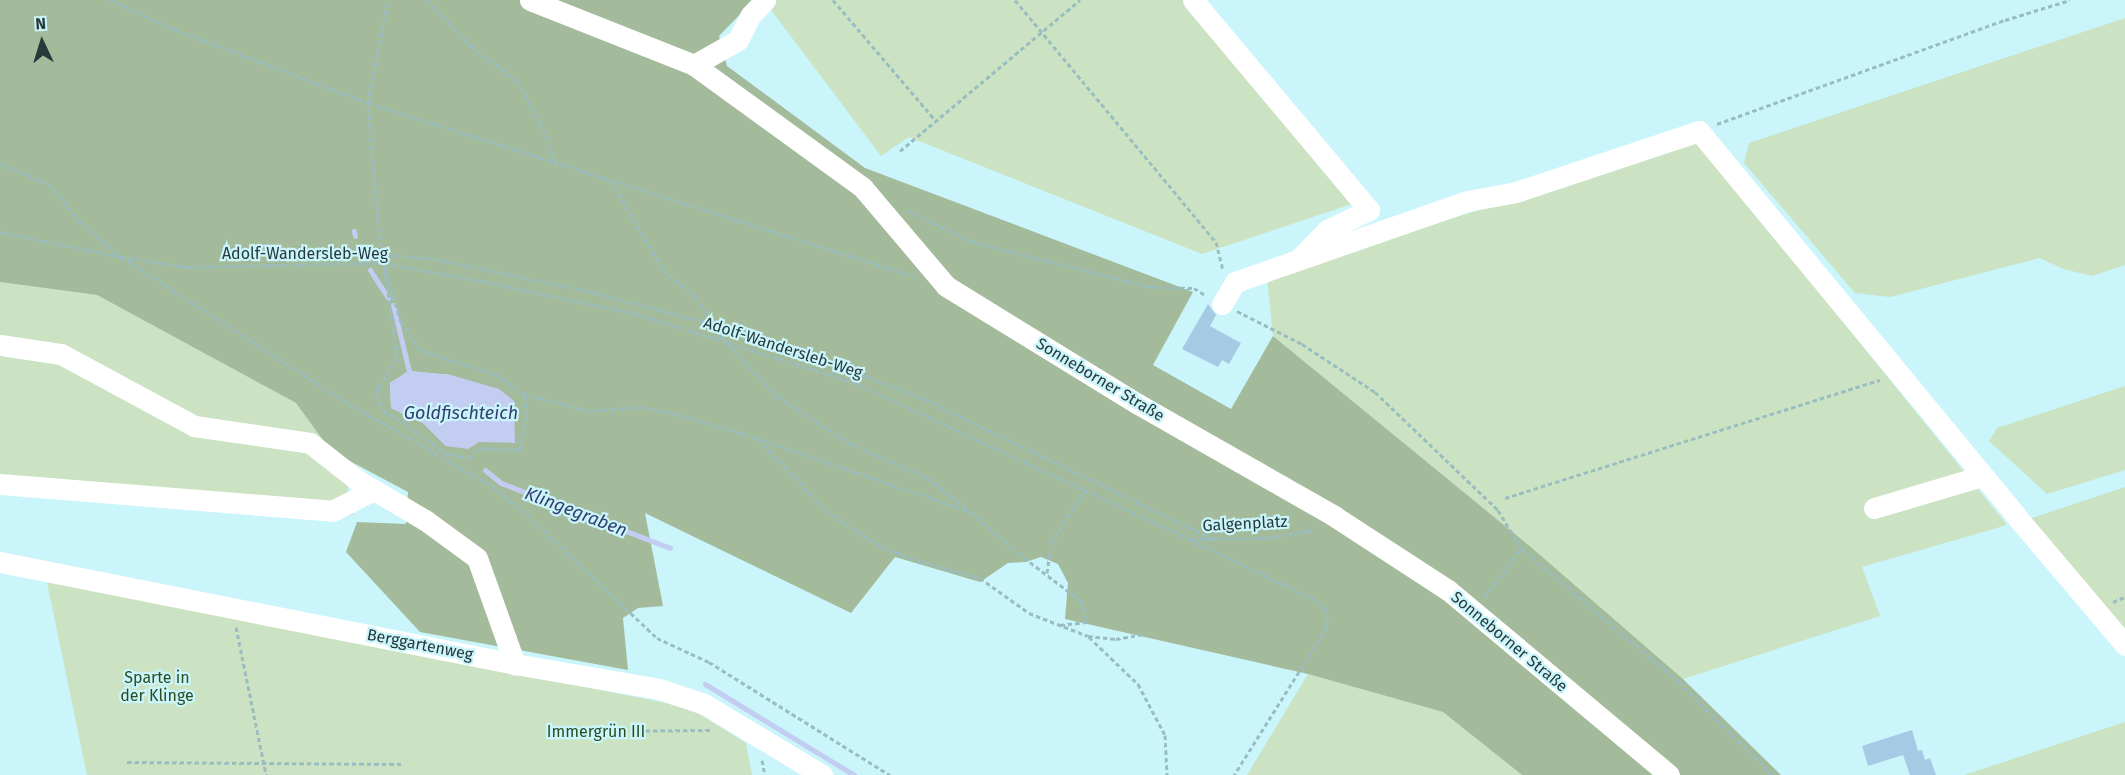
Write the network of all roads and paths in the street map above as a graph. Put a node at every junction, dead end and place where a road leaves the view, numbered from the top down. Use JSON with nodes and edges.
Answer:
{"nodes":[{"id":1,"x":110,"y":0,"type":"edge"},
{"id":2,"x":388,"y":0,"type":"edge"},
{"id":3,"x":427,"y":0,"type":"edge"},
{"id":4,"x":531,"y":0,"type":"edge"},
{"id":5,"x":765,"y":0,"type":"edge"},
{"id":6,"x":833,"y":0,"type":"edge"},
{"id":7,"x":1015,"y":0,"type":"edge"},
{"id":8,"x":1080,"y":0,"type":"edge"},
{"id":9,"x":1193,"y":0,"type":"edge"},
{"id":10,"x":2070,"y":0,"type":"edge"},
{"id":11,"x":1042,"y":32,"type":"junction"},
{"id":12,"x":694,"y":65,"type":"junction"},
{"id":13,"x":368,"y":103,"type":"junction"},
{"id":14,"x":936,"y":121,"type":"junction"},
{"id":15,"x":1699,"y":131,"type":"junction"},
{"id":16,"x":900,"y":152,"type":"dead end"},
{"id":17,"x":555,"y":161,"type":"junction"},
{"id":18,"x":0,"y":164,"type":"edge"},
{"id":19,"x":610,"y":178,"type":"junction"},
{"id":20,"x":906,"y":209,"type":"dead end"},
{"id":21,"x":0,"y":232,"type":"edge"},
{"id":22,"x":381,"y":254,"type":"junction"},
{"id":23,"x":122,"y":257,"type":"junction"},
{"id":24,"x":1297,"y":260,"type":"junction"},
{"id":25,"x":384,"y":263,"type":"junction"},
{"id":26,"x":1224,"y":274,"type":"dead end"},
{"id":27,"x":946,"y":286,"type":"junction"},
{"id":28,"x":1222,"y":304,"type":"junction"},
{"id":29,"x":713,"y":324,"type":"junction"},
{"id":30,"x":723,"y":339,"type":"junction"},
{"id":31,"x":0,"y":345,"type":"edge"},
{"id":32,"x":1898,"y":374,"type":"junction"},
{"id":33,"x":524,"y":393,"type":"junction"},
{"id":34,"x":757,"y":438,"type":"junction"},
{"id":35,"x":1982,"y":476,"type":"junction"},
{"id":36,"x":0,"y":484,"type":"edge"},
{"id":37,"x":374,"y":490,"type":"junction"},
{"id":38,"x":1084,"y":491,"type":"junction"},
{"id":39,"x":1505,"y":498,"type":"dead end"},
{"id":40,"x":1874,"y":508,"type":"dead end"},
{"id":41,"x":971,"y":512,"type":"junction"},
{"id":42,"x":1334,"y":516,"type":"junction"},
{"id":43,"x":1189,"y":539,"type":"junction"},
{"id":44,"x":1213,"y":539,"type":"junction"},
{"id":45,"x":1521,"y":548,"type":"junction"},
{"id":46,"x":0,"y":562,"type":"edge"},
{"id":47,"x":1047,"y":573,"type":"junction"},
{"id":48,"x":232,"y":608,"type":"junction"},
{"id":49,"x":1474,"y":614,"type":"junction"},
{"id":50,"x":1057,"y":625,"type":"junction"},
{"id":51,"x":1144,"y":634,"type":"dead end"},
{"id":52,"x":1088,"y":636,"type":"junction"},
{"id":53,"x":2125,"y":645,"type":"edge"},
{"id":54,"x":515,"y":664,"type":"junction"},
{"id":55,"x":716,"y":730,"type":"dead end"},
{"id":56,"x":593,"y":731,"type":"dead end"},
{"id":57,"x":127,"y":762,"type":"dead end"},
{"id":58,"x":264,"y":764,"type":"junction"},
{"id":59,"x":402,"y":764,"type":"dead end"},
{"id":60,"x":266,"y":775,"type":"edge"},
{"id":61,"x":822,"y":775,"type":"edge"},
{"id":62,"x":890,"y":775,"type":"edge"},
{"id":63,"x":1167,"y":775,"type":"edge"},
{"id":64,"x":1234,"y":775,"type":"edge"},
{"id":65,"x":1669,"y":775,"type":"edge"},
{"id":66,"x":1773,"y":775,"type":"edge"}],
"edges":[{"from":1,"to":13,"type":"path"},
{"from":2,"to":13,"type":"path"},
{"from":3,"to":17,"type":"path"},
{"from":4,"to":12,"type":"street","name":"Sonneborner Straße"},
{"from":5,"to":12,"type":"street"},
{"from":6,"to":14,"type":"path"},
{"from":7,"to":11,"type":"path"},
{"from":8,"to":11,"type":"path"},
{"from":9,"to":24,"type":"street"},
{"from":10,"to":15,"type":"path"},
{"from":11,"to":14,"type":"path"},
{"from":11,"to":26,"type":"path"},
{"from":12,"to":27,"type":"street","name":"Sonneborner Straße"},
{"from":13,"to":17,"type":"path"},
{"from":13,"to":22,"type":"path"},
{"from":14,"to":16,"type":"path"},
{"from":15,"to":24,"type":"street"},
{"from":15,"to":32,"type":"street"},
{"from":17,"to":19,"type":"path"},
{"from":18,"to":23,"type":"path"},
{"from":19,"to":27,"type":"path"},
{"from":19,"to":29,"type":"path"},
{"from":20,"to":28,"type":"path"},
{"from":21,"to":23,"type":"path","name":"Adolf-Wandersleb-Weg"},
{"from":22,"to":25,"type":"path"},
{"from":22,"to":29,"type":"path"},
{"from":23,"to":25,"type":"path","name":"Adolf-Wandersleb-Weg"},
{"from":23,"to":62,"type":"path"},
{"from":24,"to":28,"type":"street"},
{"from":25,"to":30,"type":"path","name":"Adolf-Wandersleb-Weg"},
{"from":25,"to":33,"type":"path"},
{"from":25,"to":33,"type":"path"},
{"from":27,"to":42,"type":"street","name":"Sonneborner Straße"},
{"from":28,"to":45,"type":"path"},
{"from":29,"to":30,"type":"path"},
{"from":29,"to":44,"type":"path"},
{"from":30,"to":38,"type":"path","name":"Adolf-Wandersleb-Weg"},
{"from":30,"to":41,"type":"path"},
{"from":31,"to":37,"type":"street"},
{"from":32,"to":35,"type":"street"},
{"from":32,"to":39,"type":"path"},
{"from":33,"to":34,"type":"path"},
{"from":34,"to":41,"type":"path"},
{"from":34,"to":50,"type":"path"},
{"from":35,"to":40,"type":"street"},
{"from":35,"to":53,"type":"street"},
{"from":36,"to":37,"type":"street"},
{"from":37,"to":54,"type":"street"},
{"from":38,"to":43,"type":"path","name":"Adolf-Wandersleb-Weg"},
{"from":38,"to":47,"type":"path"},
{"from":41,"to":47,"type":"path"},
{"from":42,"to":44,"type":"path","name":"Galgenplatz"},
{"from":42,"to":49,"type":"street","name":"Sonneborner Straße"},
{"from":43,"to":44,"type":"path","name":"Galgenplatz"},
{"from":43,"to":64,"type":"path","name":"Adolf-Wandersleb-Weg"},
{"from":45,"to":49,"type":"path"},
{"from":45,"to":66,"type":"path"},
{"from":46,"to":48,"type":"street","name":"Berggartenweg"},
{"from":47,"to":50,"type":"path"},
{"from":48,"to":54,"type":"street","name":"Berggartenweg"},
{"from":48,"to":58,"type":"path"},
{"from":49,"to":65,"type":"street","name":"Sonneborner Straße"},
{"from":50,"to":52,"type":"path"},
{"from":51,"to":52,"type":"path"},
{"from":52,"to":63,"type":"path"},
{"from":54,"to":61,"type":"street","name":"Berggartenweg"},
{"from":55,"to":56,"type":"path"},
{"from":57,"to":58,"type":"path"},
{"from":58,"to":59,"type":"path"},
{"from":58,"to":60,"type":"path"}]}
